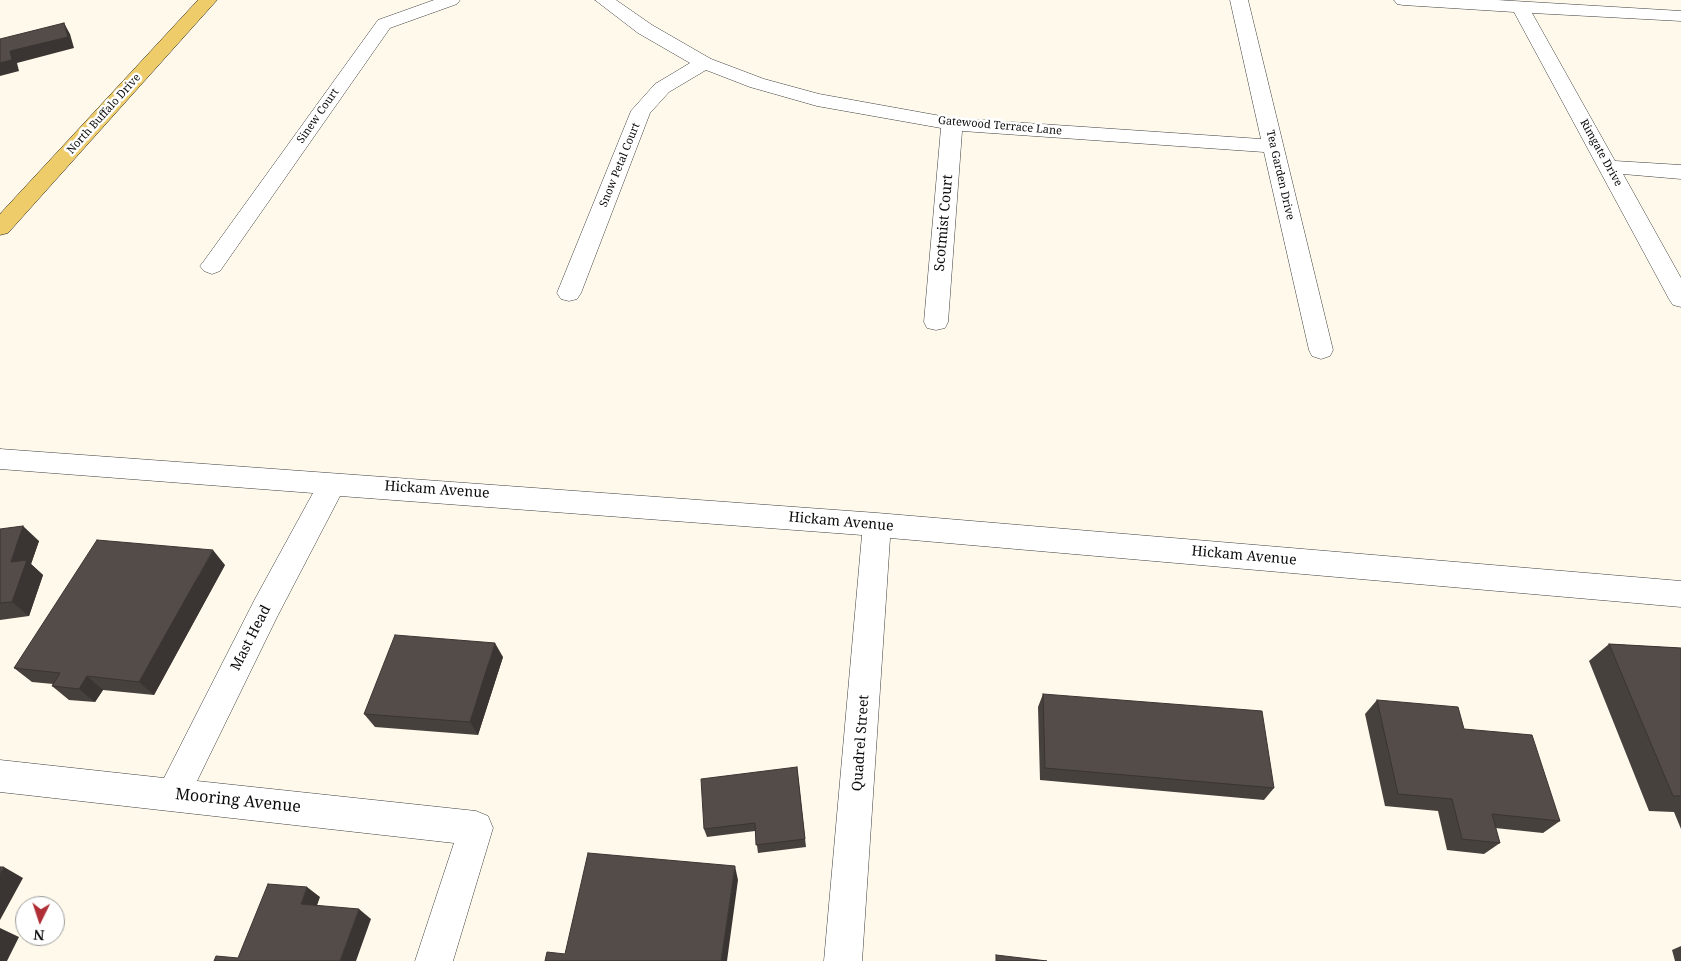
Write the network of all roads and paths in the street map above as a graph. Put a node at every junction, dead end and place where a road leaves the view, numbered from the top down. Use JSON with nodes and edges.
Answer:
{"nodes":[{"id":1,"x":208,"y":0,"type":"edge"},
{"id":2,"x":450,"y":0,"type":"edge"},
{"id":3,"x":604,"y":0,"type":"edge"},
{"id":4,"x":1239,"y":0,"type":"edge"},
{"id":5,"x":1404,"y":0,"type":"edge"},
{"id":6,"x":1520,"y":7,"type":"junction"},
{"id":7,"x":1681,"y":16,"type":"edge"},
{"id":8,"x":704,"y":63,"type":"junction"},
{"id":9,"x":952,"y":124,"type":"junction"},
{"id":10,"x":1274,"y":146,"type":"junction"},
{"id":11,"x":1608,"y":167,"type":"junction"},
{"id":12,"x":1681,"y":172,"type":"edge"},
{"id":13,"x":0,"y":228,"type":"edge"},
{"id":14,"x":212,"y":266,"type":"dead end"},
{"id":15,"x":569,"y":293,"type":"dead end"},
{"id":16,"x":1681,"y":299,"type":"edge"},
{"id":17,"x":936,"y":322,"type":"dead end"},
{"id":18,"x":1322,"y":350,"type":"dead end"},
{"id":19,"x":0,"y":459,"type":"edge"},
{"id":20,"x":333,"y":483,"type":"junction"},
{"id":21,"x":877,"y":525,"type":"junction"},
{"id":22,"x":1681,"y":594,"type":"edge"},
{"id":23,"x":0,"y":776,"type":"edge"},
{"id":24,"x":173,"y":794,"type":"junction"},
{"id":25,"x":434,"y":961,"type":"edge"},
{"id":26,"x":843,"y":961,"type":"edge"}],
"edges":[{"from":1,"to":13,"type":"main road","name":"North Buffalo Drive"},
{"from":2,"to":14,"type":"street","name":"Sinew Court"},
{"from":3,"to":8,"type":"street","name":"Gatewood Terrace Lane"},
{"from":4,"to":10,"type":"street","name":"Tea Garden Drive"},
{"from":5,"to":6,"type":"street"},
{"from":6,"to":7,"type":"street"},
{"from":6,"to":11,"type":"street","name":"Rimgate Drive"},
{"from":8,"to":9,"type":"street","name":"Gatewood Terrace Lane"},
{"from":8,"to":15,"type":"street","name":"Snow Petal Court"},
{"from":9,"to":10,"type":"street","name":"Gatewood Terrace Lane"},
{"from":9,"to":17,"type":"street","name":"Scotmist Court"},
{"from":10,"to":18,"type":"street","name":"Tea Garden Drive"},
{"from":11,"to":12,"type":"street"},
{"from":11,"to":16,"type":"street","name":"Rimgate Drive"},
{"from":19,"to":20,"type":"street","name":"Hickam Avenue"},
{"from":20,"to":21,"type":"street","name":"Hickam Avenue"},
{"from":20,"to":24,"type":"street","name":"Mast Head"},
{"from":21,"to":22,"type":"street","name":"Hickam Avenue"},
{"from":21,"to":26,"type":"street","name":"Quadrel Street"},
{"from":23,"to":24,"type":"street","name":"Mooring Avenue"},
{"from":24,"to":25,"type":"street","name":"Mooring Avenue"}]}
